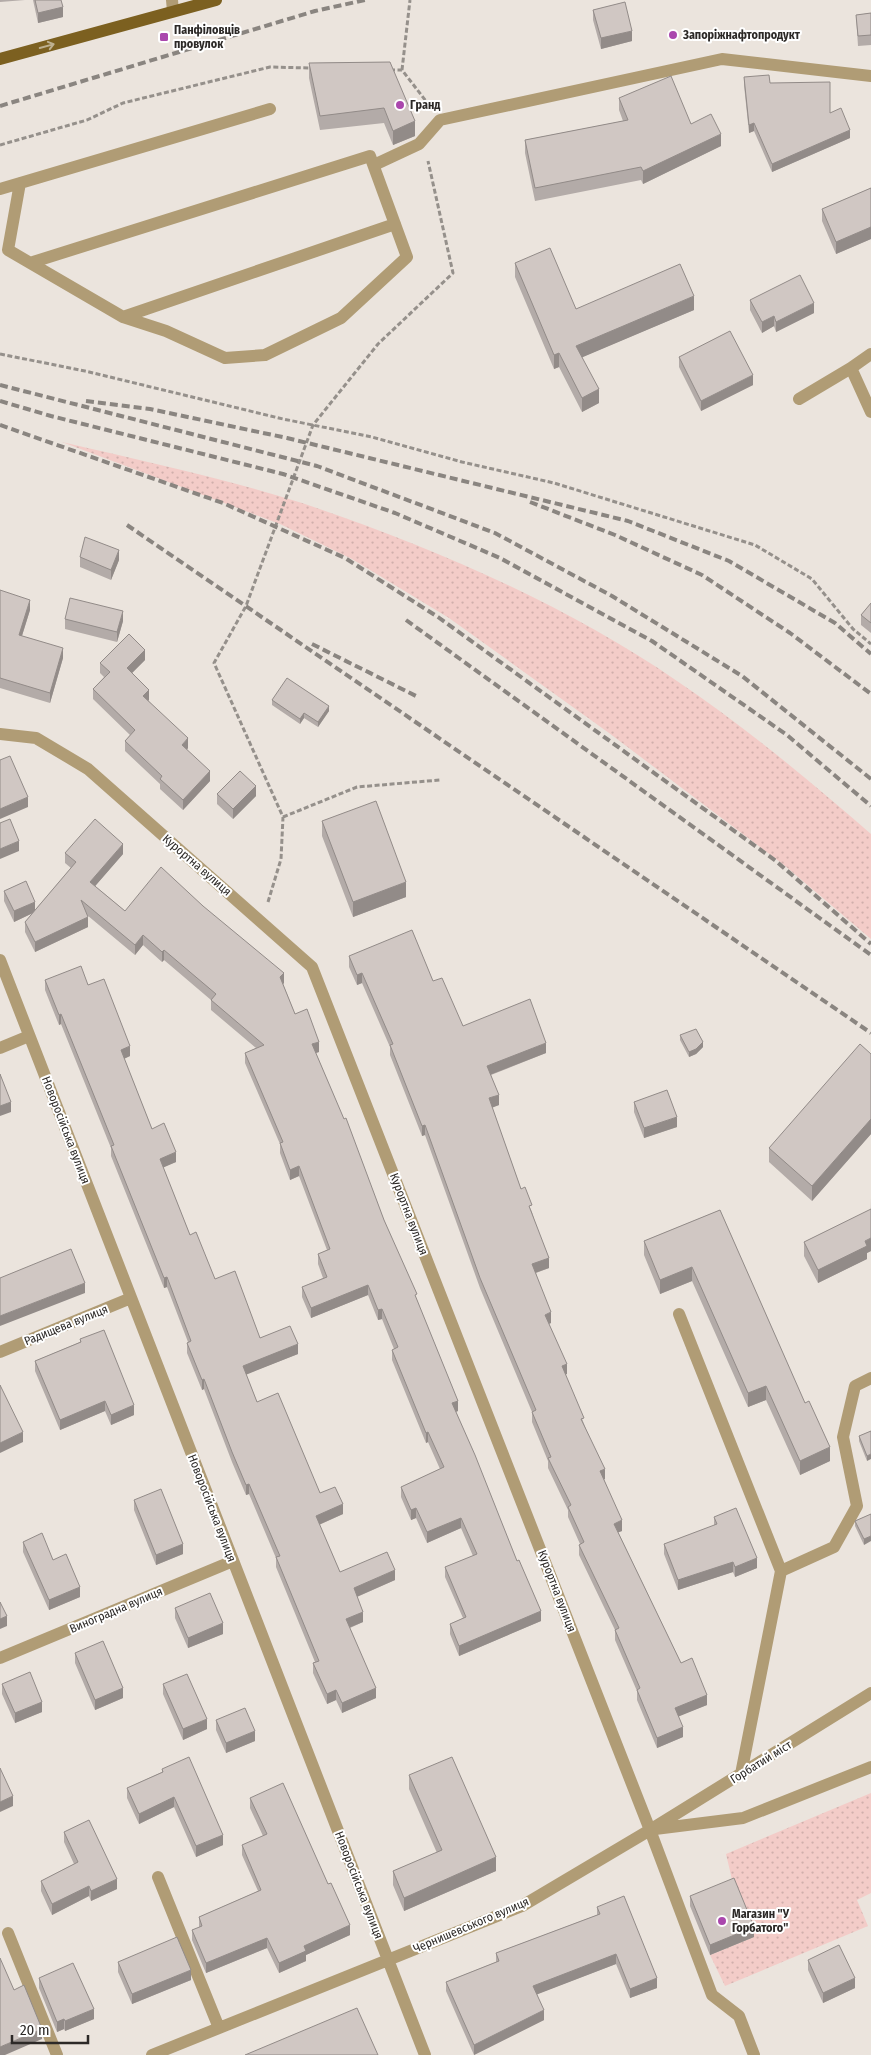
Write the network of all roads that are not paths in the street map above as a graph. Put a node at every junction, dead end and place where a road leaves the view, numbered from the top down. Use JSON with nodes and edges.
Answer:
{"nodes":[{"id":1,"x":216,"y":0,"type":"edge"},
{"id":2,"x":172,"y":6,"type":"edge"},
{"id":3,"x":0,"y":59,"type":"edge"},
{"id":4,"x":871,"y":76,"type":"edge"},
{"id":5,"x":270,"y":108,"type":"dead end"},
{"id":6,"x":374,"y":165,"type":"junction"},
{"id":7,"x":20,"y":183,"type":"junction"},
{"id":8,"x":0,"y":189,"type":"edge"},
{"id":9,"x":395,"y":224,"type":"junction"},
{"id":10,"x":33,"y":262,"type":"junction"},
{"id":11,"x":123,"y":317,"type":"junction"},
{"id":12,"x":871,"y":354,"type":"edge"},
{"id":13,"x":851,"y":368,"type":"junction"},
{"id":14,"x":799,"y":399,"type":"dead end"},
{"id":15,"x":871,"y":412,"type":"edge"},
{"id":16,"x":0,"y":734,"type":"edge"},
{"id":17,"x":0,"y":960,"type":"edge"},
{"id":18,"x":29,"y":1036,"type":"junction"},
{"id":19,"x":0,"y":1048,"type":"edge"},
{"id":20,"x":131,"y":1298,"type":"junction"},
{"id":21,"x":678,"y":1314,"type":"dead end"},
{"id":22,"x":0,"y":1352,"type":"edge"},
{"id":23,"x":871,"y":1378,"type":"edge"},
{"id":24,"x":233,"y":1561,"type":"junction"},
{"id":25,"x":781,"y":1571,"type":"junction"},
{"id":26,"x":0,"y":1658,"type":"edge"},
{"id":27,"x":871,"y":1693,"type":"edge"},
{"id":28,"x":871,"y":1767,"type":"edge"},
{"id":29,"x":741,"y":1774,"type":"junction"},
{"id":30,"x":650,"y":1830,"type":"junction"},
{"id":31,"x":158,"y":1877,"type":"dead end"},
{"id":32,"x":8,"y":1934,"type":"dead end"},
{"id":33,"x":388,"y":1960,"type":"junction"},
{"id":34,"x":219,"y":2028,"type":"junction"},
{"id":35,"x":57,"y":2055,"type":"edge"},
{"id":36,"x":152,"y":2055,"type":"edge"},
{"id":37,"x":425,"y":2055,"type":"edge"},
{"id":38,"x":754,"y":2055,"type":"edge"}],
"edges":[{"from":1,"to":2,"type":"main road"},
{"from":3,"to":2,"type":"main road","one_way":true},
{"from":4,"to":6,"type":"street"},
{"from":5,"to":7,"type":"street"},
{"from":6,"to":9,"type":"street"},
{"from":6,"to":10,"type":"street"},
{"from":7,"to":8,"type":"street"},
{"from":7,"to":10,"type":"street"},
{"from":9,"to":11,"type":"street"},
{"from":9,"to":11,"type":"street"},
{"from":10,"to":11,"type":"street"},
{"from":12,"to":13,"type":"street"},
{"from":13,"to":14,"type":"street"},
{"from":13,"to":15,"type":"street"},
{"from":16,"to":30,"type":"street","name":"Курортна вулиця"},
{"from":17,"to":18,"type":"street","name":"Новоросійська вулиця"},
{"from":18,"to":19,"type":"street"},
{"from":18,"to":20,"type":"street","name":"Новоросійська вулиця"},
{"from":20,"to":22,"type":"street","name":"Радищева вулиця"},
{"from":20,"to":24,"type":"street","name":"Новоросійська вулиця"},
{"from":21,"to":25,"type":"street"},
{"from":23,"to":25,"type":"street"},
{"from":24,"to":26,"type":"street","name":"Виноградна вулиця"},
{"from":24,"to":33,"type":"street","name":"Новоросійська вулиця"},
{"from":25,"to":29,"type":"street"},
{"from":27,"to":29,"type":"street","name":"Горбатий міст"},
{"from":28,"to":30,"type":"street","name":"Чернишевського вулиця"},
{"from":29,"to":30,"type":"street","name":"Горбатий міст"},
{"from":30,"to":33,"type":"street","name":"Чернишевського вулиця"},
{"from":30,"to":38,"type":"street","name":"Курортна вулиця"},
{"from":31,"to":34,"type":"street"},
{"from":32,"to":35,"type":"street"},
{"from":33,"to":34,"type":"street","name":"Чернишевського вулиця"},
{"from":33,"to":37,"type":"street","name":"Новоросійська вулиця"},
{"from":34,"to":36,"type":"street","name":"Чернишевського вулиця"}]}
